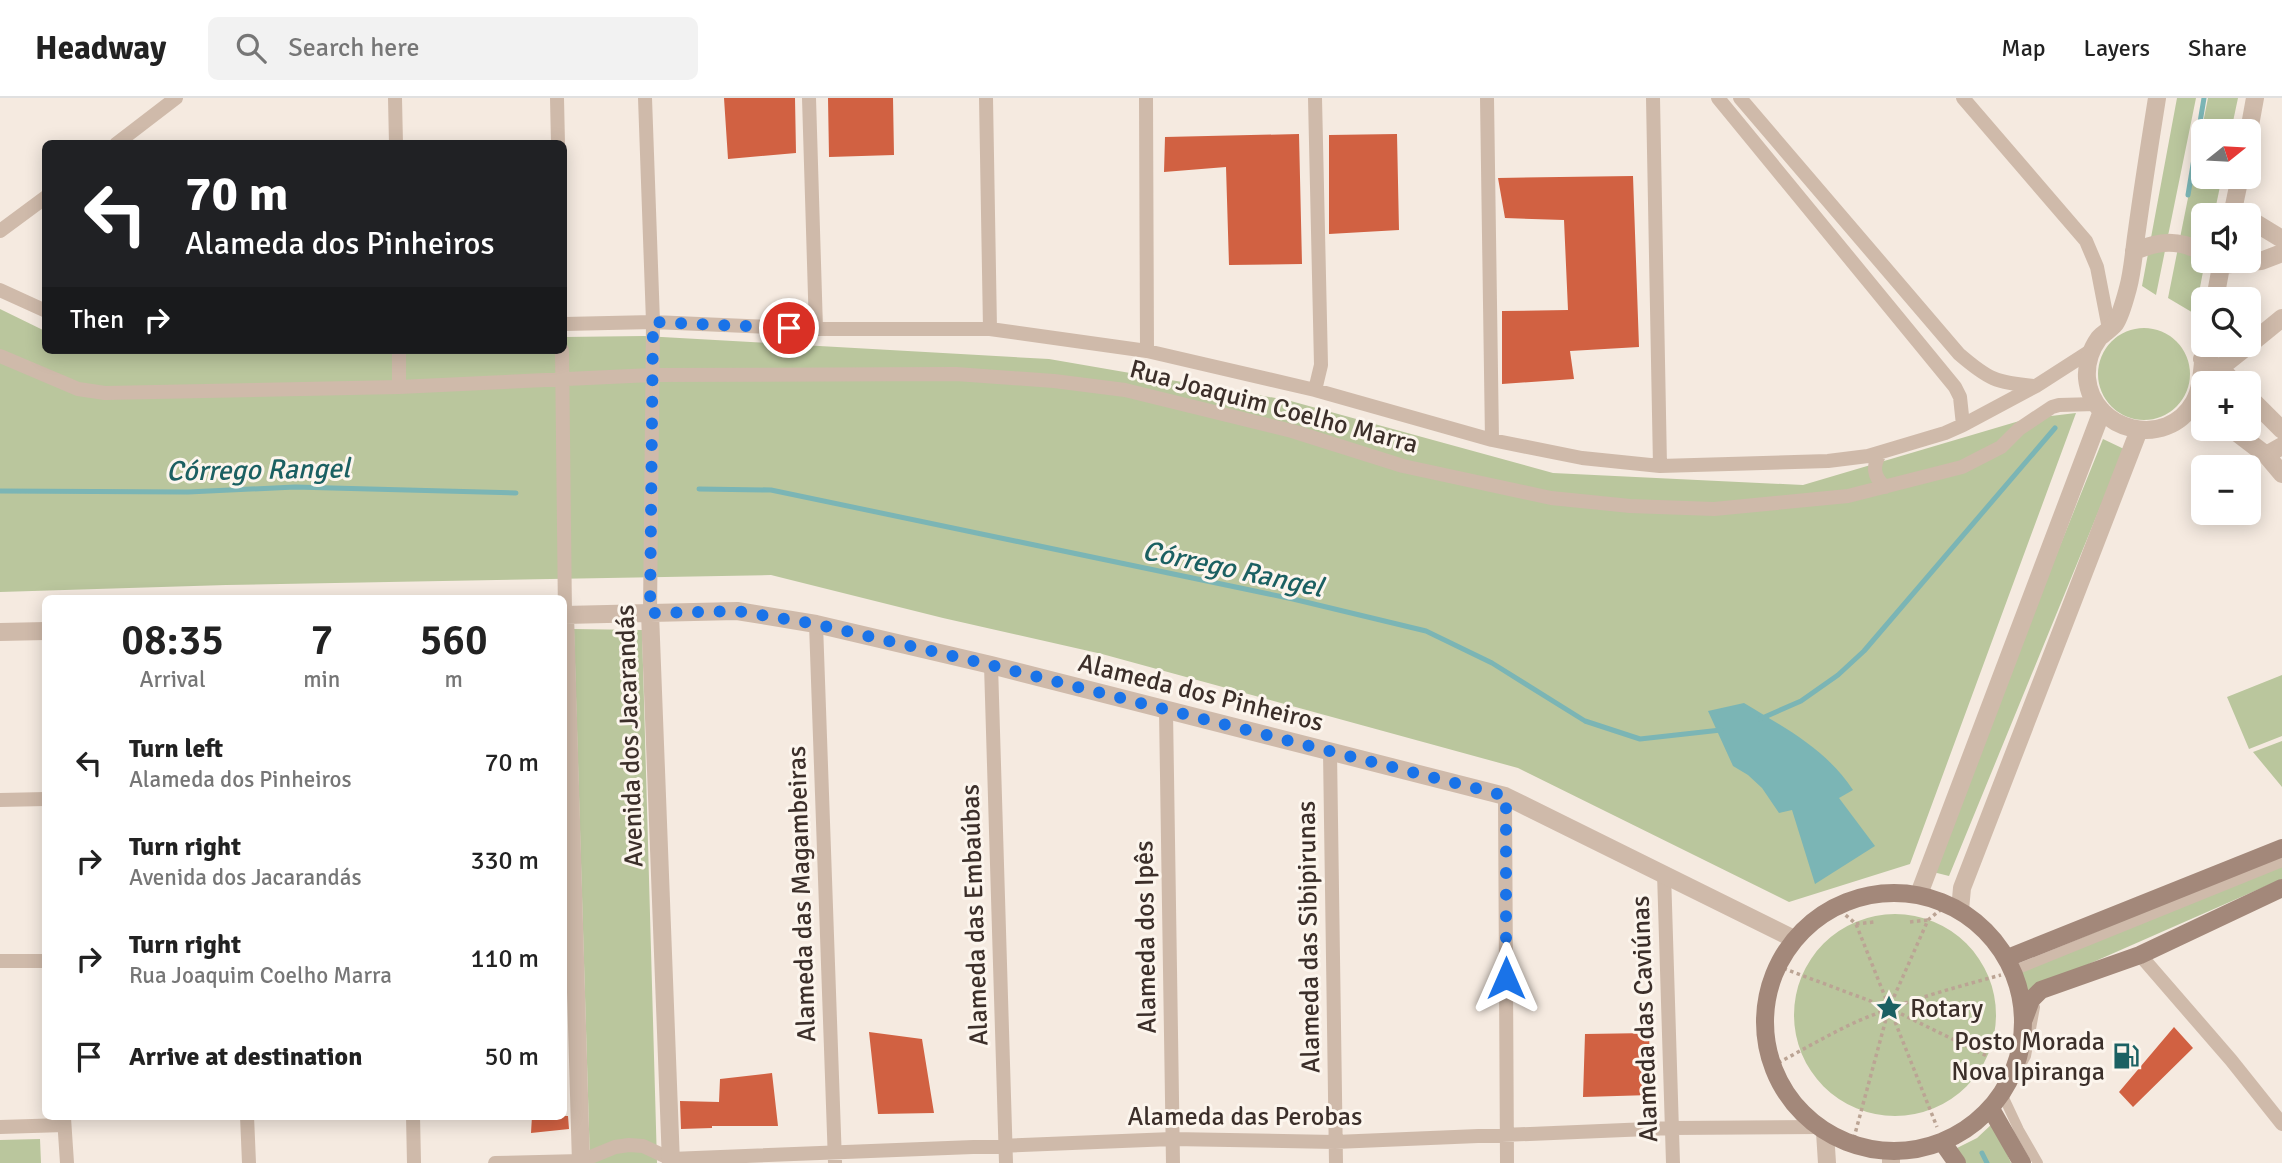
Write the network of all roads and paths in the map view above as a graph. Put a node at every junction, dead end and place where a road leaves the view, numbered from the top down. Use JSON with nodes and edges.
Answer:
{"nodes":[{"id":1,"x":176,"y":98,"type":"edge"},
{"id":2,"x":395,"y":98,"type":"edge"},
{"id":3,"x":557,"y":98,"type":"edge"},
{"id":4,"x":645,"y":98,"type":"edge"},
{"id":5,"x":809,"y":98,"type":"edge"},
{"id":6,"x":986,"y":98,"type":"edge"},
{"id":7,"x":1146,"y":98,"type":"edge"},
{"id":8,"x":1315,"y":98,"type":"edge"},
{"id":9,"x":1487,"y":98,"type":"edge"},
{"id":10,"x":1653,"y":98,"type":"edge"},
{"id":11,"x":1718,"y":98,"type":"edge"},
{"id":12,"x":1740,"y":98,"type":"edge"},
{"id":13,"x":1963,"y":98,"type":"edge"},
{"id":14,"x":2157,"y":98,"type":"edge"},
{"id":15,"x":2255,"y":98,"type":"edge"},
{"id":16,"x":2251,"y":119,"type":"edge"},
{"id":17,"x":121,"y":140,"type":"edge"},
{"id":18,"x":396,"y":140,"type":"edge"},
{"id":19,"x":558,"y":140,"type":"edge"},
{"id":20,"x":42,"y":200,"type":"edge"},
{"id":21,"x":2261,"y":226,"type":"edge"},
{"id":22,"x":0,"y":231,"type":"edge"},
{"id":23,"x":2282,"y":239,"type":"edge"},
{"id":24,"x":2191,"y":249,"type":"edge"},
{"id":25,"x":2134,"y":251,"type":"junction"},
{"id":26,"x":2282,"y":253,"type":"edge"},
{"id":27,"x":2261,"y":261,"type":"edge"},
{"id":28,"x":0,"y":290,"type":"edge"},
{"id":29,"x":42,"y":309,"type":"edge"},
{"id":30,"x":2282,"y":318,"type":"edge"},
{"id":31,"x":653,"y":322,"type":"junction"},
{"id":32,"x":567,"y":324,"type":"edge"},
{"id":33,"x":816,"y":329,"type":"junction"},
{"id":34,"x":990,"y":329,"type":"junction"},
{"id":35,"x":2109,"y":329,"type":"junction"},
{"id":36,"x":2261,"y":335,"type":"edge"},
{"id":37,"x":2092,"y":350,"type":"junction"},
{"id":38,"x":1147,"y":351,"type":"junction"},
{"id":39,"x":399,"y":354,"type":"edge"},
{"id":40,"x":562,"y":354,"type":"edge"},
{"id":41,"x":0,"y":356,"type":"edge"},
{"id":42,"x":2209,"y":357,"type":"edge"},
{"id":43,"x":2234,"y":357,"type":"edge"},
{"id":44,"x":2220,"y":368,"type":"junction"},
{"id":45,"x":2223,"y":371,"type":"edge"},
{"id":46,"x":652,"y":375,"type":"junction"},
{"id":47,"x":564,"y":379,"type":"junction"},
{"id":48,"x":2036,"y":386,"type":"junction"},
{"id":49,"x":399,"y":387,"type":"junction"},
{"id":50,"x":1315,"y":390,"type":"junction"},
{"id":51,"x":2099,"y":408,"type":"junction"},
{"id":52,"x":2261,"y":409,"type":"edge"},
{"id":53,"x":2191,"y":410,"type":"edge"},
{"id":54,"x":1963,"y":425,"type":"junction"},
{"id":55,"x":2139,"y":430,"type":"junction"},
{"id":56,"x":2282,"y":430,"type":"edge"},
{"id":57,"x":1492,"y":440,"type":"junction"},
{"id":58,"x":2256,"y":441,"type":"edge"},
{"id":59,"x":2274,"y":450,"type":"edge"},
{"id":60,"x":1881,"y":452,"type":"junction"},
{"id":61,"x":1660,"y":466,"type":"junction"},
{"id":62,"x":2282,"y":474,"type":"edge"},
{"id":63,"x":1885,"y":487,"type":"junction"},
{"id":64,"x":564,"y":595,"type":"edge"},
{"id":65,"x":650,"y":613,"type":"junction"},
{"id":66,"x":567,"y":615,"type":"edge"},
{"id":67,"x":816,"y":624,"type":"junction"},
{"id":68,"x":42,"y":631,"type":"edge"},
{"id":69,"x":0,"y":632,"type":"edge"},
{"id":70,"x":991,"y":665,"type":"junction"},
{"id":71,"x":567,"y":701,"type":"edge"},
{"id":72,"x":1166,"y":711,"type":"junction"},
{"id":73,"x":1330,"y":751,"type":"junction"},
{"id":74,"x":1506,"y":796,"type":"junction"},
{"id":75,"x":42,"y":799,"type":"edge"},
{"id":76,"x":0,"y":800,"type":"edge"},
{"id":77,"x":2282,"y":848,"type":"edge"},
{"id":78,"x":2282,"y":862,"type":"edge"},
{"id":79,"x":1664,"y":873,"type":"junction"},
{"id":80,"x":2282,"y":888,"type":"edge"},
{"id":81,"x":1919,"y":894,"type":"junction"},
{"id":82,"x":1835,"y":906,"type":"junction"},
{"id":83,"x":1954,"y":907,"type":"junction"},
{"id":84,"x":1928,"y":920,"type":"junction"},
{"id":85,"x":1874,"y":922,"type":"dead end"},
{"id":86,"x":1910,"y":922,"type":"dead end"},
{"id":87,"x":1856,"y":924,"type":"junction"},
{"id":88,"x":1794,"y":939,"type":"junction"},
{"id":89,"x":2140,"y":955,"type":"junction"},
{"id":90,"x":0,"y":961,"type":"edge"},
{"id":91,"x":42,"y":961,"type":"edge"},
{"id":92,"x":2012,"y":964,"type":"junction"},
{"id":93,"x":1777,"y":966,"type":"junction"},
{"id":94,"x":2037,"y":994,"type":"junction"},
{"id":95,"x":1889,"y":1008,"type":"junction"},
{"id":96,"x":2024,"y":1019,"type":"junction"},
{"id":97,"x":1987,"y":1056,"type":"dead end"},
{"id":98,"x":1772,"y":1066,"type":"junction"},
{"id":99,"x":1991,"y":1109,"type":"junction"},
{"id":100,"x":247,"y":1120,"type":"edge"},
{"id":101,"x":412,"y":1120,"type":"edge"},
{"id":102,"x":64,"y":1121,"type":"edge"},
{"id":103,"x":2282,"y":1124,"type":"edge"},
{"id":104,"x":0,"y":1127,"type":"edge"},
{"id":105,"x":1672,"y":1128,"type":"junction"},
{"id":106,"x":1823,"y":1130,"type":"junction"},
{"id":107,"x":1507,"y":1133,"type":"junction"},
{"id":108,"x":1172,"y":1139,"type":"junction"},
{"id":109,"x":1335,"y":1143,"type":"junction"},
{"id":110,"x":1943,"y":1143,"type":"junction"},
{"id":111,"x":1006,"y":1144,"type":"junction"},
{"id":112,"x":1852,"y":1145,"type":"junction"},
{"id":113,"x":835,"y":1158,"type":"edge"},
{"id":114,"x":1891,"y":1158,"type":"edge"},
{"id":115,"x":583,"y":1162,"type":"edge"},
{"id":116,"x":669,"y":1162,"type":"edge"},
{"id":117,"x":67,"y":1163,"type":"edge"},
{"id":118,"x":249,"y":1163,"type":"edge"},
{"id":119,"x":414,"y":1163,"type":"edge"},
{"id":120,"x":495,"y":1163,"type":"edge"},
{"id":121,"x":1006,"y":1163,"type":"edge"},
{"id":122,"x":1173,"y":1163,"type":"edge"},
{"id":123,"x":1336,"y":1163,"type":"edge"},
{"id":124,"x":1507,"y":1163,"type":"edge"},
{"id":125,"x":1673,"y":1163,"type":"edge"},
{"id":126,"x":1827,"y":1163,"type":"edge"},
{"id":127,"x":1957,"y":1163,"type":"edge"},
{"id":128,"x":2022,"y":1163,"type":"edge"},
{"id":129,"x":2038,"y":1163,"type":"edge"}],
"edges":[{"from":1,"to":17,"type":"street"},
{"from":2,"to":18,"type":"street"},
{"from":3,"to":19,"type":"street"},
{"from":4,"to":31,"type":"street","name":"Avenida dos Jacarandás"},
{"from":5,"to":33,"type":"street"},
{"from":6,"to":34,"type":"street"},
{"from":7,"to":38,"type":"street"},
{"from":8,"to":50,"type":"street"},
{"from":9,"to":57,"type":"street"},
{"from":10,"to":61,"type":"street"},
{"from":11,"to":54,"type":"street"},
{"from":12,"to":48,"type":"street"},
{"from":13,"to":35,"type":"street"},
{"from":14,"to":25,"type":"street"},
{"from":15,"to":16,"type":"street"},
{"from":20,"to":22,"type":"street"},
{"from":21,"to":23,"type":"street"},
{"from":24,"to":25,"type":"street"},
{"from":25,"to":35,"type":"street"},
{"from":26,"to":27,"type":"street"},
{"from":28,"to":29,"type":"street"},
{"from":30,"to":36,"type":"street"},
{"from":31,"to":32,"type":"street","name":"Rua Joaquim Coelho Marra"},
{"from":31,"to":33,"type":"street","name":"Rua Joaquim Coelho Marra"},
{"from":31,"to":46,"type":"street","name":"Avenida dos Jacarandás"},
{"from":33,"to":34,"type":"street","name":"Rua Joaquim Coelho Marra"},
{"from":34,"to":38,"type":"street","name":"Rua Joaquim Coelho Marra"},
{"from":35,"to":37,"type":"street"},
{"from":37,"to":48,"type":"street","name":"Rua Joaquim Coelho Marra"},
{"from":37,"to":51,"type":"street"},
{"from":38,"to":50,"type":"street","name":"Rua Joaquim Coelho Marra"},
{"from":39,"to":49,"type":"street"},
{"from":40,"to":47,"type":"street"},
{"from":41,"to":49,"type":"street","name":"Rua Joaquim Coelho Marra"},
{"from":42,"to":44,"type":"street"},
{"from":43,"to":44,"type":"street"},
{"from":44,"to":45,"type":"street"},
{"from":46,"to":47,"type":"street","name":"Rua Joaquim Coelho Marra"},
{"from":46,"to":63,"type":"street","name":"Rua Joaquim Coelho Marra"},
{"from":46,"to":65,"type":"street","name":"Avenida dos Jacarandás"},
{"from":47,"to":49,"type":"street","name":"Rua Joaquim Coelho Marra"},
{"from":47,"to":64,"type":"street"},
{"from":48,"to":54,"type":"street","name":"Rua Joaquim Coelho Marra"},
{"from":50,"to":57,"type":"street","name":"Rua Joaquim Coelho Marra"},
{"from":51,"to":55,"type":"street"},
{"from":51,"to":63,"type":"street","name":"Rua Joaquim Coelho Marra"},
{"from":51,"to":81,"type":"street"},
{"from":52,"to":56,"type":"street"},
{"from":53,"to":55,"type":"street"},
{"from":54,"to":60,"type":"street","name":"Rua Joaquim Coelho Marra"},
{"from":55,"to":83,"type":"street"},
{"from":57,"to":61,"type":"street","name":"Rua Joaquim Coelho Marra"},
{"from":58,"to":59,"type":"street"},
{"from":59,"to":62,"type":"street"},
{"from":60,"to":61,"type":"street","name":"Rua Joaquim Coelho Marra"},
{"from":60,"to":63,"type":"street"},
{"from":65,"to":66,"type":"street","name":"Alameda dos Pinheiros"},
{"from":65,"to":67,"type":"street","name":"Alameda dos Pinheiros"},
{"from":65,"to":116,"type":"street","name":"Avenida dos Jacarandás"},
{"from":67,"to":70,"type":"street","name":"Alameda dos Pinheiros"},
{"from":67,"to":113,"type":"street","name":"Alameda das Magambeiras"},
{"from":68,"to":69,"type":"street"},
{"from":70,"to":72,"type":"street","name":"Alameda dos Pinheiros"},
{"from":70,"to":111,"type":"street","name":"Alameda das Embaúbas"},
{"from":71,"to":115,"type":"street"},
{"from":72,"to":73,"type":"street","name":"Alameda dos Pinheiros"},
{"from":72,"to":108,"type":"street","name":"Alameda dos Ipês"},
{"from":73,"to":74,"type":"street","name":"Alameda dos Pinheiros"},
{"from":73,"to":109,"type":"street","name":"Alameda das Sibipirunas"},
{"from":74,"to":79,"type":"street","name":"Alameda dos Pinheiros"},
{"from":74,"to":107,"type":"street"},
{"from":75,"to":76,"type":"street"},
{"from":77,"to":92,"type":"main road"},
{"from":78,"to":92,"type":"street"},
{"from":79,"to":88,"type":"street","name":"Alameda dos Pinheiros"},
{"from":79,"to":105,"type":"street","name":"Alameda das Caviúnas"},
{"from":80,"to":89,"type":"main road"},
{"from":81,"to":82,"type":"main road"},
{"from":81,"to":83,"type":"main road"},
{"from":82,"to":87,"type":"path"},
{"from":82,"to":88,"type":"main road"},
{"from":83,"to":84,"type":"path"},
{"from":83,"to":92,"type":"main road"},
{"from":84,"to":86,"type":"path"},
{"from":84,"to":95,"type":"path"},
{"from":85,"to":87,"type":"path"},
{"from":87,"to":95,"type":"path"},
{"from":88,"to":93,"type":"main road"},
{"from":89,"to":94,"type":"main road"},
{"from":89,"to":103,"type":"street"},
{"from":90,"to":91,"type":"street"},
{"from":92,"to":95,"type":"path"},
{"from":92,"to":96,"type":"main road"},
{"from":93,"to":95,"type":"path"},
{"from":93,"to":98,"type":"main road"},
{"from":94,"to":96,"type":"main road"},
{"from":94,"to":129,"type":"street"},
{"from":95,"to":97,"type":"path"},
{"from":95,"to":98,"type":"path"},
{"from":95,"to":110,"type":"path"},
{"from":95,"to":112,"type":"path"},
{"from":96,"to":99,"type":"main road"},
{"from":98,"to":106,"type":"main road"},
{"from":99,"to":110,"type":"main road"},
{"from":99,"to":128,"type":"main road"},
{"from":100,"to":118,"type":"street"},
{"from":101,"to":119,"type":"street"},
{"from":102,"to":104,"type":"street"},
{"from":102,"to":117,"type":"street"},
{"from":105,"to":106,"type":"street","name":"Alameda das Perobas"},
{"from":105,"to":107,"type":"street","name":"Alameda das Perobas"},
{"from":105,"to":125,"type":"street","name":"Alameda das Caviúnas"},
{"from":106,"to":112,"type":"main road"},
{"from":106,"to":126,"type":"street"},
{"from":107,"to":109,"type":"street","name":"Alameda das Perobas"},
{"from":107,"to":124,"type":"street"},
{"from":108,"to":109,"type":"street","name":"Alameda das Perobas"},
{"from":108,"to":111,"type":"street","name":"Alameda das Perobas"},
{"from":108,"to":122,"type":"street","name":"Alameda dos Ipês"},
{"from":109,"to":123,"type":"street","name":"Alameda das Sibipirunas"},
{"from":110,"to":114,"type":"main road"},
{"from":110,"to":127,"type":"main road"},
{"from":111,"to":113,"type":"street","name":"Alameda das Perobas"},
{"from":111,"to":121,"type":"street","name":"Alameda das Embaúbas"},
{"from":112,"to":114,"type":"main road"},
{"from":113,"to":116,"type":"street","name":"Alameda das Perobas"},
{"from":115,"to":116,"type":"street","name":"Alameda das Perobas"},
{"from":115,"to":120,"type":"street","name":"Alameda das Perobas"}]}
